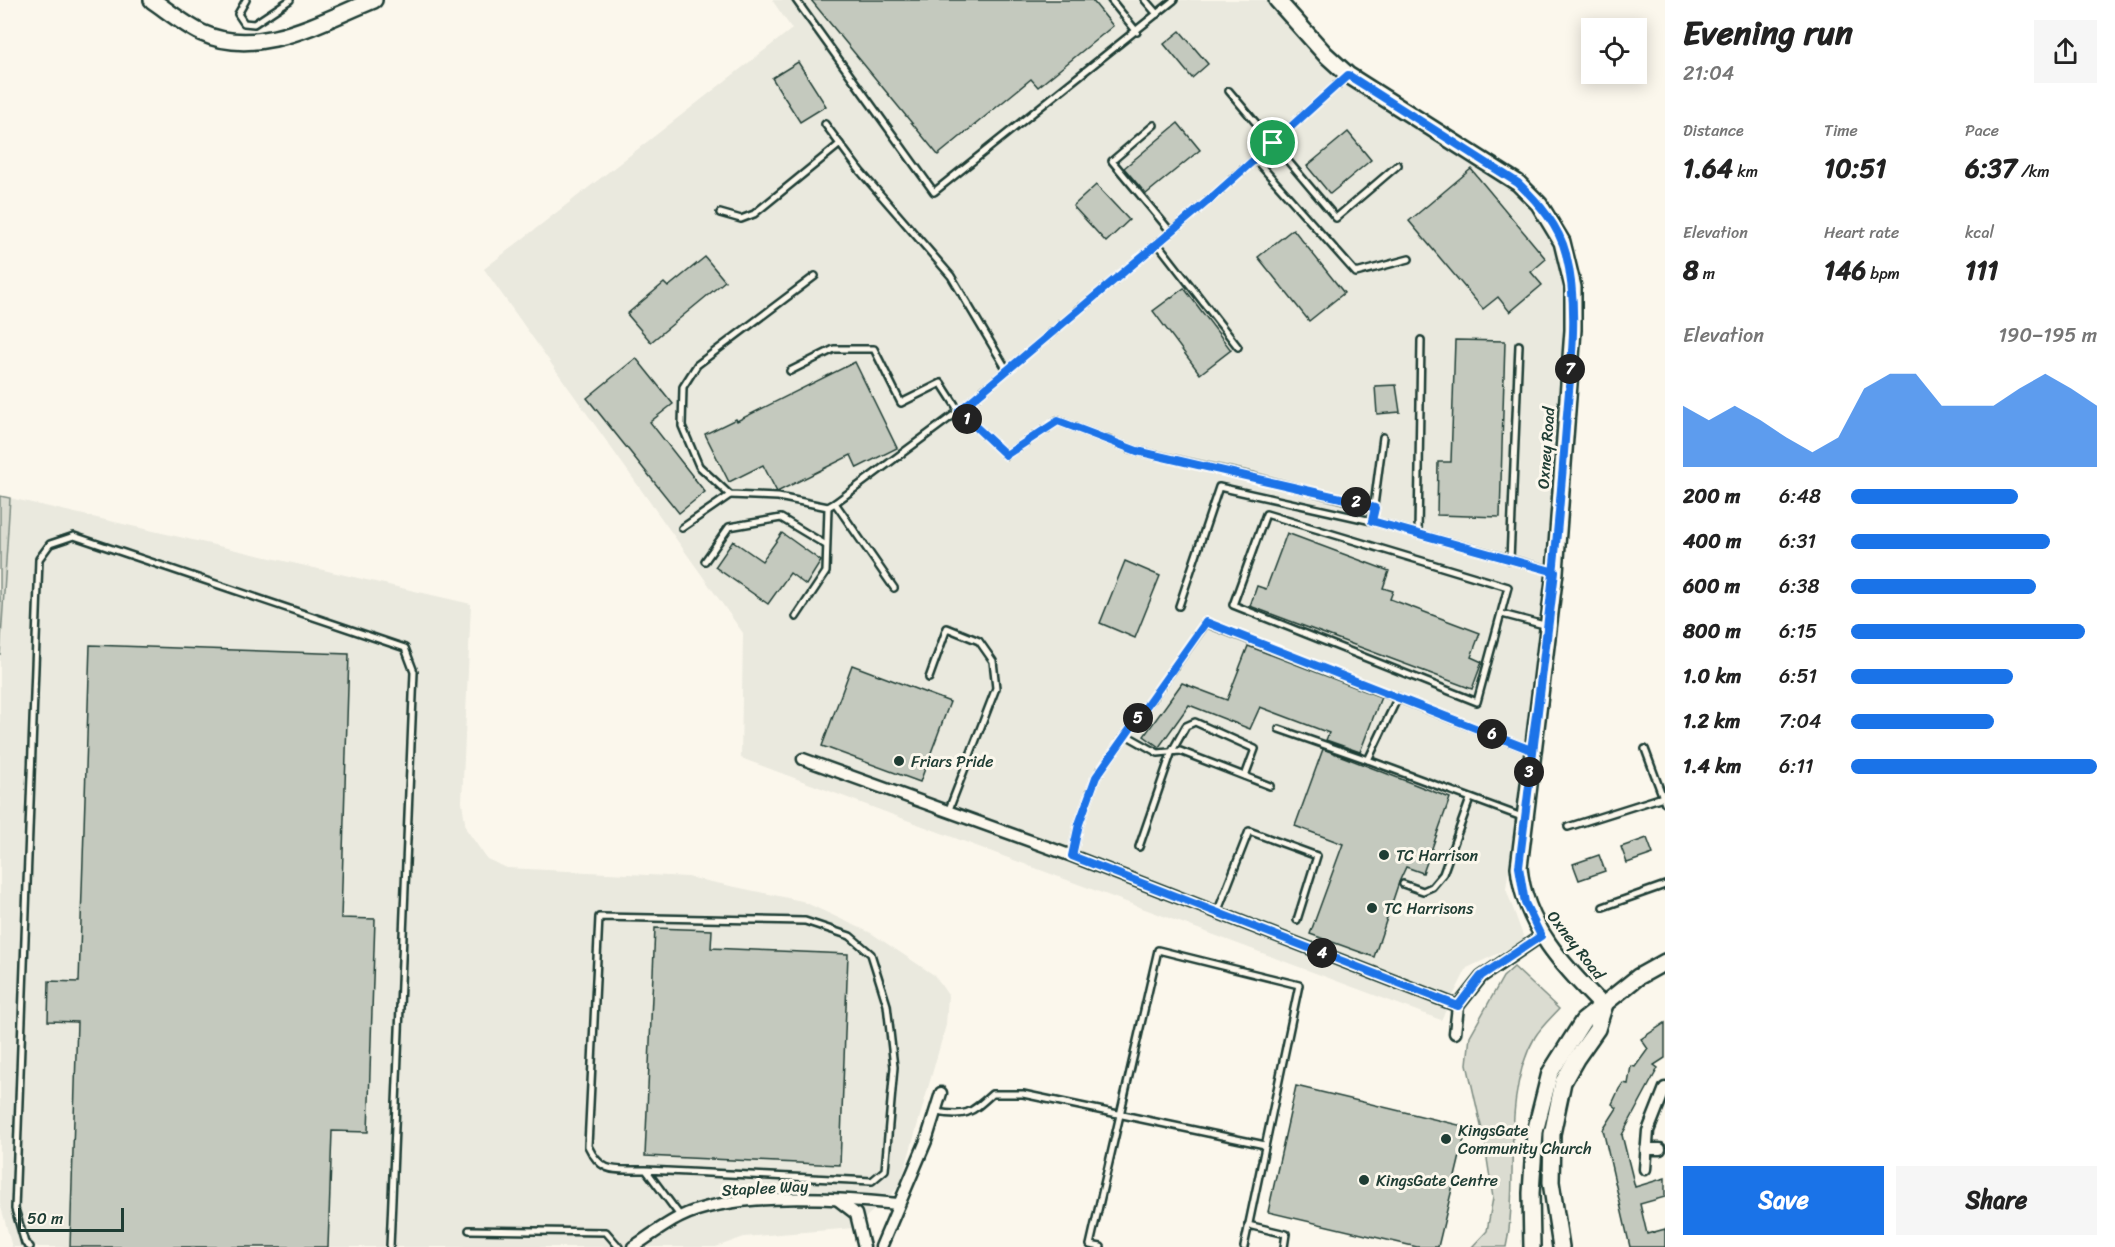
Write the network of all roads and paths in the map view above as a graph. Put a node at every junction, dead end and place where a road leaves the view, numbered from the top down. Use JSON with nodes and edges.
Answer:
{"nodes":[{"id":1,"x":152,"y":0,"type":"edge"},
{"id":2,"x":246,"y":0,"type":"edge"},
{"id":3,"x":290,"y":0,"type":"edge"},
{"id":4,"x":374,"y":0,"type":"edge"},
{"id":5,"x":796,"y":0,"type":"edge"},
{"id":6,"x":1111,"y":0,"type":"edge"},
{"id":7,"x":1145,"y":0,"type":"edge"},
{"id":8,"x":1174,"y":0,"type":"edge"},
{"id":9,"x":1277,"y":0,"type":"edge"},
{"id":10,"x":348,"y":5,"type":"edge"},
{"id":11,"x":1157,"y":14,"type":"junction"},
{"id":12,"x":1137,"y":32,"type":"junction"},
{"id":13,"x":1348,"y":75,"type":"junction"},
{"id":14,"x":1229,"y":91,"type":"dead end"},
{"id":15,"x":825,"y":124,"type":"dead end"},
{"id":16,"x":1154,"y":125,"type":"dead end"},
{"id":17,"x":1273,"y":143,"type":"junction"},
{"id":18,"x":840,"y":144,"type":"junction"},
{"id":19,"x":1255,"y":159,"type":"junction"},
{"id":20,"x":1398,"y":165,"type":"dead end"},
{"id":21,"x":720,"y":213,"type":"dead end"},
{"id":22,"x":1172,"y":232,"type":"junction"},
{"id":23,"x":1158,"y":244,"type":"junction"},
{"id":24,"x":1409,"y":259,"type":"dead end"},
{"id":25,"x":815,"y":276,"type":"dead end"},
{"id":26,"x":1421,"y":340,"type":"dead end"},
{"id":27,"x":1519,"y":345,"type":"dead end"},
{"id":28,"x":1238,"y":346,"type":"dead end"},
{"id":29,"x":790,"y":370,"type":"dead end"},
{"id":30,"x":1007,"y":370,"type":"junction"},
{"id":31,"x":959,"y":411,"type":"junction"},
{"id":32,"x":1383,"y":437,"type":"dead end"},
{"id":33,"x":729,"y":495,"type":"junction"},
{"id":34,"x":835,"y":503,"type":"junction"},
{"id":35,"x":828,"y":507,"type":"junction"},
{"id":36,"x":1375,"y":508,"type":"junction"},
{"id":37,"x":1372,"y":521,"type":"junction"},
{"id":38,"x":682,"y":528,"type":"dead end"},
{"id":39,"x":1418,"y":533,"type":"junction"},
{"id":40,"x":826,"y":545,"type":"junction"},
{"id":41,"x":1510,"y":560,"type":"junction"},
{"id":42,"x":705,"y":561,"type":"dead end"},
{"id":43,"x":1555,"y":572,"type":"junction"},
{"id":44,"x":894,"y":588,"type":"dead end"},
{"id":45,"x":1179,"y":606,"type":"dead end"},
{"id":46,"x":1502,"y":614,"type":"junction"},
{"id":47,"x":796,"y":617,"type":"dead end"},
{"id":48,"x":1549,"y":627,"type":"junction"},
{"id":49,"x":929,"y":678,"type":"dead end"},
{"id":50,"x":1398,"y":697,"type":"junction"},
{"id":51,"x":1279,"y":729,"type":"dead end"},
{"id":52,"x":1126,"y":735,"type":"junction"},
{"id":53,"x":1645,"y":749,"type":"dead end"},
{"id":54,"x":1531,"y":750,"type":"junction"},
{"id":55,"x":1172,"y":751,"type":"junction"},
{"id":56,"x":803,"y":759,"type":"dead end"},
{"id":57,"x":1368,"y":760,"type":"junction"},
{"id":58,"x":1245,"y":776,"type":"junction"},
{"id":59,"x":1270,"y":786,"type":"dead end"},
{"id":60,"x":1470,"y":799,"type":"junction"},
{"id":61,"x":1664,"y":800,"type":"edge"},
{"id":62,"x":948,"y":813,"type":"junction"},
{"id":63,"x":1524,"y":818,"type":"junction"},
{"id":64,"x":1568,"y":827,"type":"dead end"},
{"id":65,"x":1139,"y":848,"type":"dead end"},
{"id":66,"x":1072,"y":856,"type":"junction"},
{"id":67,"x":1403,"y":884,"type":"dead end"},
{"id":68,"x":1665,"y":885,"type":"edge"},
{"id":69,"x":1603,"y":907,"type":"dead end"},
{"id":70,"x":1218,"y":913,"type":"junction"},
{"id":71,"x":1297,"y":920,"type":"dead end"},
{"id":72,"x":1541,"y":936,"type":"junction"},
{"id":73,"x":1665,"y":962,"type":"edge"},
{"id":74,"x":1458,"y":1006,"type":"junction"},
{"id":75,"x":1604,"y":1007,"type":"junction"},
{"id":76,"x":1455,"y":1033,"type":"dead end"},
{"id":77,"x":1665,"y":1088,"type":"edge"},
{"id":78,"x":941,"y":1093,"type":"dead end"},
{"id":79,"x":934,"y":1112,"type":"junction"},
{"id":80,"x":1121,"y":1114,"type":"junction"},
{"id":81,"x":1265,"y":1145,"type":"junction"},
{"id":82,"x":1646,"y":1149,"type":"junction"},
{"id":83,"x":1660,"y":1149,"type":"dead end"},
{"id":84,"x":1645,"y":1169,"type":"dead end"},
{"id":85,"x":646,"y":1170,"type":"junction"},
{"id":86,"x":838,"y":1200,"type":"junction"},
{"id":87,"x":898,"y":1204,"type":"junction"},
{"id":88,"x":681,"y":1217,"type":"junction"},
{"id":89,"x":1248,"y":1226,"type":"junction"},
{"id":90,"x":470,"y":1230,"type":"dead end"},
{"id":91,"x":30,"y":1247,"type":"edge"},
{"id":92,"x":390,"y":1247,"type":"edge"},
{"id":93,"x":619,"y":1247,"type":"edge"},
{"id":94,"x":633,"y":1247,"type":"edge"},
{"id":95,"x":864,"y":1247,"type":"edge"},
{"id":96,"x":881,"y":1247,"type":"edge"},
{"id":97,"x":1101,"y":1247,"type":"edge"},
{"id":98,"x":1244,"y":1247,"type":"edge"},
{"id":99,"x":1284,"y":1247,"type":"edge"},
{"id":100,"x":1532,"y":1247,"type":"edge"},
{"id":101,"x":1561,"y":1247,"type":"edge"}],
"edges":[{"from":1,"to":10,"type":"street"},
{"from":2,"to":3,"type":"lane"},
{"from":4,"to":10,"type":"street"},
{"from":5,"to":12,"type":"lane"},
{"from":6,"to":12,"type":"lane"},
{"from":7,"to":11,"type":"lane"},
{"from":8,"to":11,"type":"lane"},
{"from":9,"to":13,"type":"street","name":"Oxney Road"},
{"from":11,"to":12,"type":"lane"},
{"from":13,"to":17,"type":"lane"},
{"from":13,"to":43,"type":"street","name":"Oxney Road"},
{"from":14,"to":17,"type":"lane"},
{"from":15,"to":18,"type":"lane"},
{"from":16,"to":22,"type":"lane"},
{"from":17,"to":19,"type":"lane"},
{"from":17,"to":20,"type":"lane"},
{"from":18,"to":21,"type":"lane"},
{"from":18,"to":30,"type":"lane"},
{"from":19,"to":22,"type":"lane"},
{"from":19,"to":24,"type":"lane"},
{"from":22,"to":23,"type":"lane"},
{"from":23,"to":28,"type":"lane"},
{"from":23,"to":30,"type":"lane"},
{"from":25,"to":33,"type":"lane"},
{"from":26,"to":39,"type":"lane"},
{"from":27,"to":41,"type":"lane"},
{"from":29,"to":31,"type":"lane"},
{"from":30,"to":31,"type":"lane"},
{"from":31,"to":34,"type":"lane"},
{"from":31,"to":36,"type":"lane"},
{"from":32,"to":36,"type":"lane"},
{"from":33,"to":35,"type":"lane"},
{"from":33,"to":38,"type":"lane"},
{"from":34,"to":35,"type":"lane"},
{"from":34,"to":44,"type":"lane"},
{"from":35,"to":40,"type":"lane"},
{"from":36,"to":37,"type":"lane"},
{"from":37,"to":39,"type":"lane"},
{"from":37,"to":45,"type":"lane"},
{"from":39,"to":41,"type":"lane"},
{"from":40,"to":42,"type":"lane"},
{"from":40,"to":47,"type":"lane"},
{"from":41,"to":43,"type":"lane"},
{"from":43,"to":48,"type":"street","name":"Oxney Road"},
{"from":46,"to":46,"type":"lane"},
{"from":46,"to":48,"type":"lane"},
{"from":48,"to":54,"type":"street","name":"Oxney Road"},
{"from":49,"to":62,"type":"lane"},
{"from":50,"to":52,"type":"lane"},
{"from":50,"to":54,"type":"lane"},
{"from":50,"to":57,"type":"lane"},
{"from":51,"to":57,"type":"lane"},
{"from":52,"to":55,"type":"lane"},
{"from":52,"to":66,"type":"lane"},
{"from":53,"to":61,"type":"lane"},
{"from":54,"to":63,"type":"street","name":"Oxney Road"},
{"from":55,"to":58,"type":"lane"},
{"from":55,"to":58,"type":"lane"},
{"from":55,"to":65,"type":"lane"},
{"from":56,"to":62,"type":"street"},
{"from":57,"to":60,"type":"lane"},
{"from":58,"to":59,"type":"lane"},
{"from":60,"to":63,"type":"lane"},
{"from":60,"to":67,"type":"lane"},
{"from":61,"to":64,"type":"lane"},
{"from":62,"to":66,"type":"street"},
{"from":63,"to":72,"type":"street","name":"Oxney Road"},
{"from":66,"to":70,"type":"street"},
{"from":68,"to":69,"type":"lane"},
{"from":70,"to":71,"type":"lane"},
{"from":70,"to":74,"type":"street"},
{"from":72,"to":74,"type":"street"},
{"from":72,"to":75,"type":"street","name":"Oxney Road"},
{"from":73,"to":75,"type":"street"},
{"from":74,"to":76,"type":"street"},
{"from":75,"to":100,"type":"street"},
{"from":75,"to":101,"type":"street"},
{"from":77,"to":82,"type":"street"},
{"from":78,"to":79,"type":"street"},
{"from":79,"to":80,"type":"lane"},
{"from":79,"to":87,"type":"street"},
{"from":80,"to":81,"type":"lane"},
{"from":80,"to":81,"type":"lane"},
{"from":80,"to":97,"type":"lane"},
{"from":81,"to":89,"type":"lane"},
{"from":82,"to":83,"type":"street"},
{"from":82,"to":84,"type":"street"},
{"from":85,"to":85,"type":"lane"},
{"from":85,"to":88,"type":"lane"},
{"from":86,"to":87,"type":"street","name":"Staplee Way"},
{"from":86,"to":88,"type":"street","name":"Staplee Way"},
{"from":86,"to":95,"type":"street"},
{"from":87,"to":96,"type":"street"},
{"from":88,"to":94,"type":"street","name":"Staplee Way"},
{"from":89,"to":98,"type":"lane"},
{"from":89,"to":99,"type":"lane"},
{"from":90,"to":93,"type":"lane"},
{"from":91,"to":92,"type":"lane"}]}
